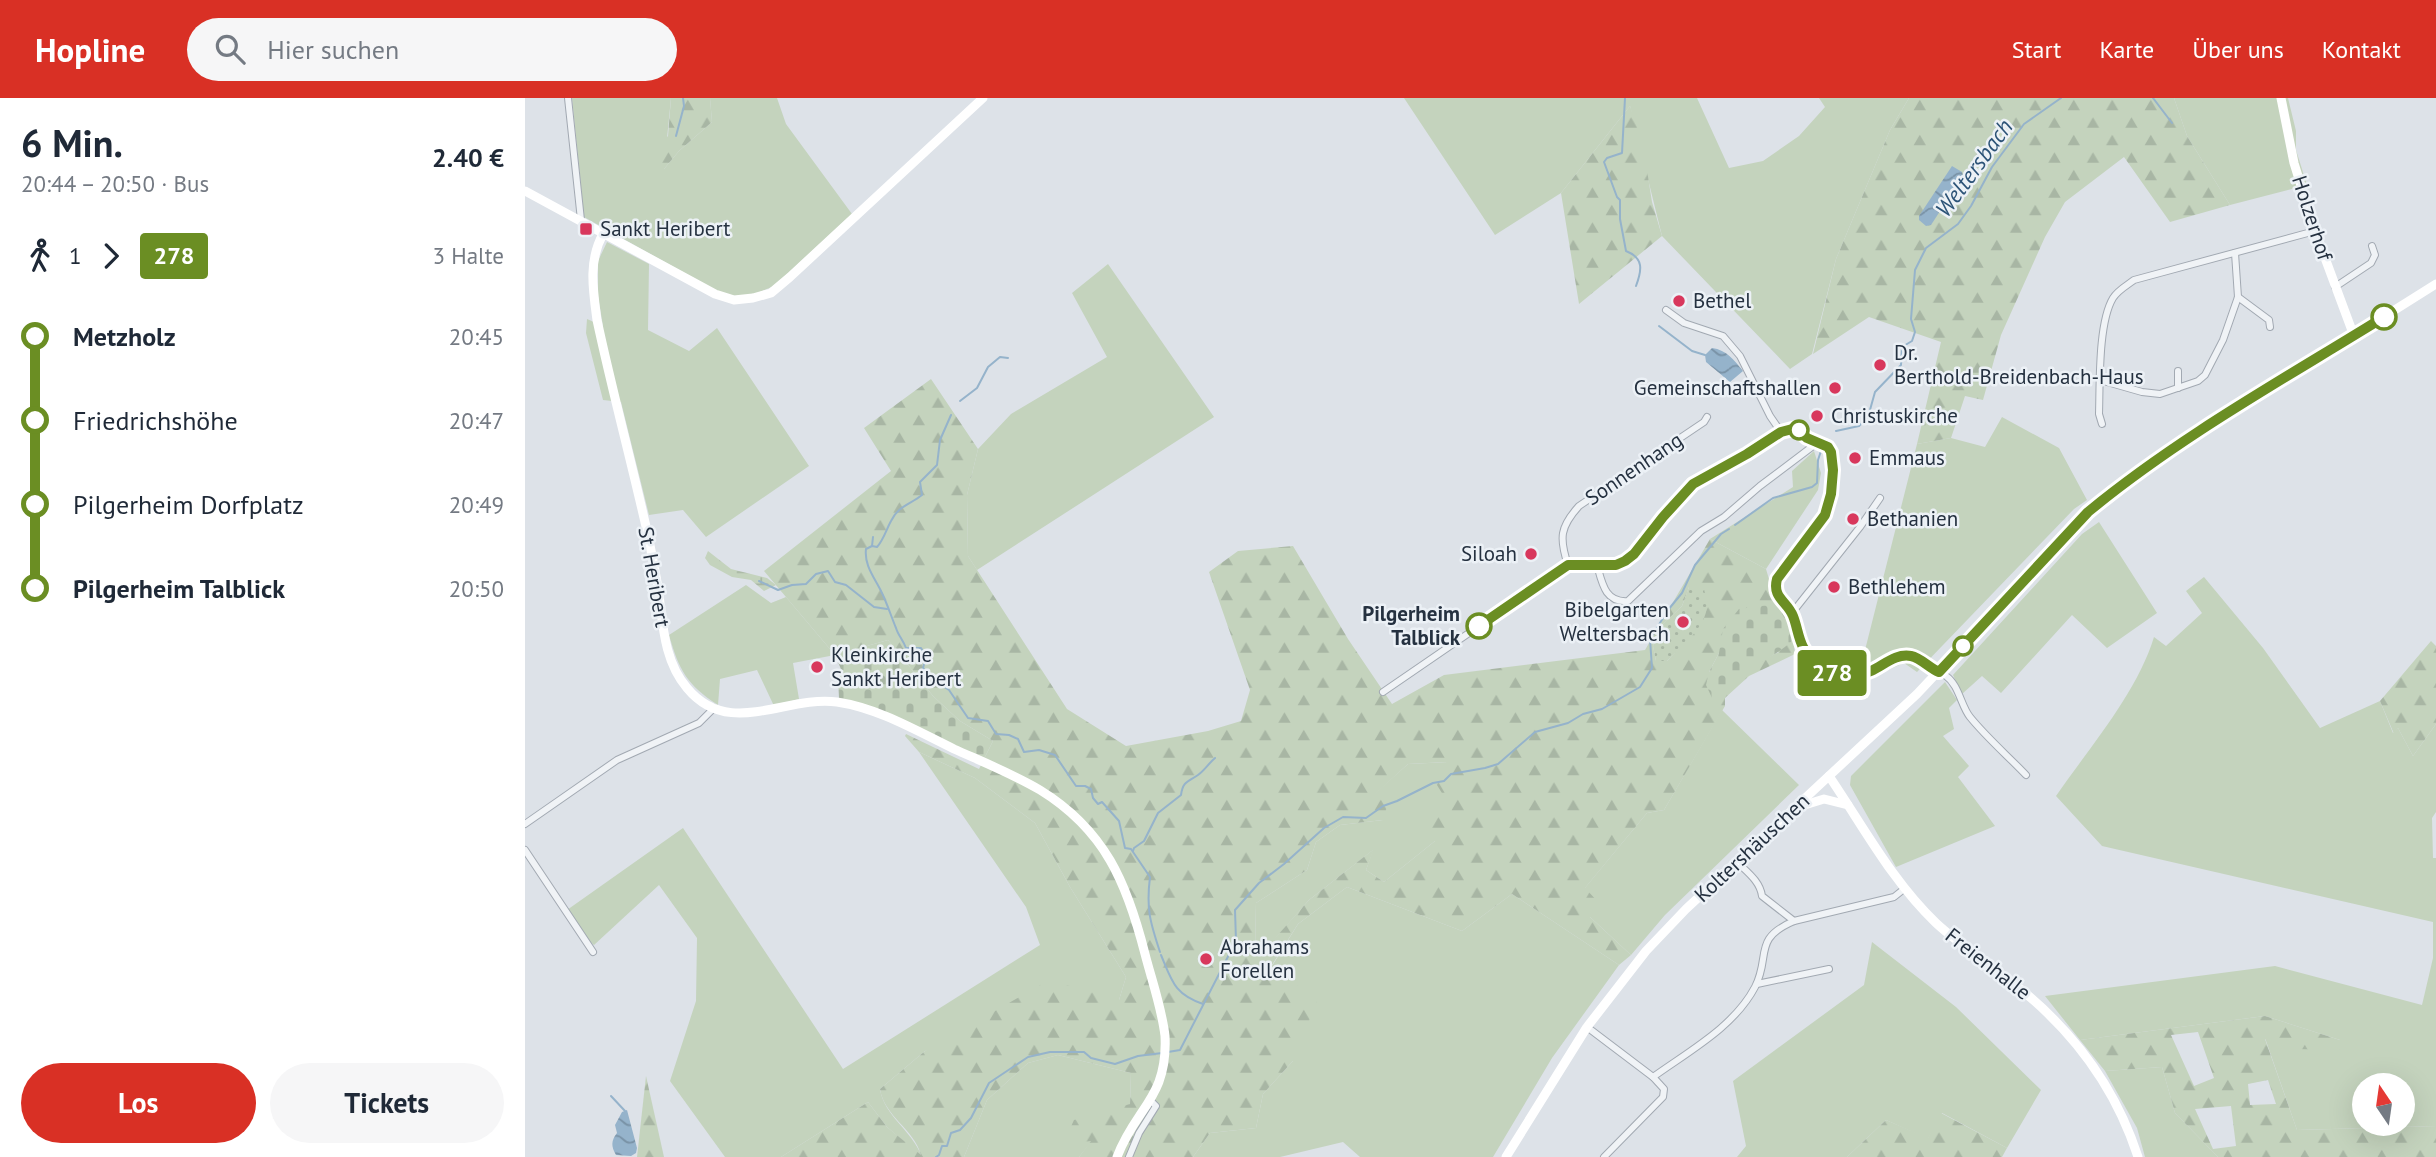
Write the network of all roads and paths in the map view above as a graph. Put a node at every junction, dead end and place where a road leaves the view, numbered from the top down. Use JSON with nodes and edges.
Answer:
{"nodes":[{"id":1,"x":569,"y":98,"type":"edge"},
{"id":2,"x":983,"y":98,"type":"edge"},
{"id":3,"x":2281,"y":98,"type":"edge"},
{"id":4,"x":525,"y":191,"type":"edge"},
{"id":5,"x":581,"y":220,"type":"junction"},
{"id":6,"x":2315,"y":231,"type":"junction"},
{"id":7,"x":603,"y":234,"type":"junction"},
{"id":8,"x":2372,"y":246,"type":"dead end"},
{"id":9,"x":2235,"y":253,"type":"junction"},
{"id":10,"x":2436,"y":284,"type":"edge"},
{"id":11,"x":2335,"y":287,"type":"junction"},
{"id":12,"x":2238,"y":297,"type":"junction"},
{"id":13,"x":1666,"y":310,"type":"dead end"},
{"id":14,"x":2270,"y":327,"type":"dead end"},
{"id":15,"x":2354,"y":336,"type":"junction"},
{"id":16,"x":2178,"y":370,"type":"dead end"},
{"id":17,"x":2100,"y":380,"type":"junction"},
{"id":18,"x":2178,"y":388,"type":"junction"},
{"id":19,"x":1707,"y":417,"type":"dead end"},
{"id":20,"x":2102,"y":424,"type":"dead end"},
{"id":21,"x":1781,"y":432,"type":"junction"},
{"id":22,"x":1817,"y":443,"type":"junction"},
{"id":23,"x":1880,"y":498,"type":"dead end"},
{"id":24,"x":1568,"y":565,"type":"junction"},
{"id":25,"x":1597,"y":565,"type":"junction"},
{"id":26,"x":1792,"y":613,"type":"junction"},
{"id":27,"x":1939,"y":672,"type":"junction"},
{"id":28,"x":1383,"y":692,"type":"dead end"},
{"id":29,"x":714,"y":708,"type":"junction"},
{"id":30,"x":2026,"y":775,"type":"dead end"},
{"id":31,"x":1829,"y":776,"type":"junction"},
{"id":32,"x":1850,"y":806,"type":"junction"},
{"id":33,"x":1797,"y":807,"type":"junction"},
{"id":34,"x":525,"y":824,"type":"edge"},
{"id":35,"x":525,"y":850,"type":"edge"},
{"id":36,"x":1737,"y":862,"type":"junction"},
{"id":37,"x":1903,"y":889,"type":"junction"},
{"id":38,"x":1794,"y":921,"type":"junction"},
{"id":39,"x":593,"y":951,"type":"dead end"},
{"id":40,"x":1829,"y":970,"type":"dead end"},
{"id":41,"x":1757,"y":984,"type":"junction"},
{"id":42,"x":1587,"y":1027,"type":"junction"},
{"id":43,"x":1653,"y":1077,"type":"junction"},
{"id":44,"x":1151,"y":1101,"type":"junction"},
{"id":45,"x":1117,"y":1157,"type":"edge"},
{"id":46,"x":1129,"y":1157,"type":"edge"},
{"id":47,"x":1506,"y":1157,"type":"edge"},
{"id":48,"x":1604,"y":1157,"type":"edge"},
{"id":49,"x":2138,"y":1157,"type":"edge"}],
"edges":[{"from":1,"to":5,"type":"street"},
{"from":2,"to":7,"type":"street"},
{"from":3,"to":6,"type":"street","name":"Holzerhof"},
{"from":4,"to":5,"type":"street"},
{"from":5,"to":7,"type":"street"},
{"from":6,"to":9,"type":"street"},
{"from":6,"to":11,"type":"street","name":"Holzerhof"},
{"from":7,"to":29,"type":"street","name":"St. Heribert"},
{"from":8,"to":11,"type":"street"},
{"from":9,"to":12,"type":"street"},
{"from":9,"to":17,"type":"street"},
{"from":10,"to":15,"type":"street","name":"Koltershäuschen"},
{"from":11,"to":15,"type":"street","name":"Holzerhof"},
{"from":12,"to":14,"type":"street"},
{"from":12,"to":18,"type":"street"},
{"from":13,"to":21,"type":"street"},
{"from":15,"to":27,"type":"street","name":"Koltershäuschen"},
{"from":16,"to":18,"type":"street"},
{"from":17,"to":18,"type":"street"},
{"from":17,"to":20,"type":"street"},
{"from":19,"to":24,"type":"street","name":"Sonnenhang"},
{"from":21,"to":22,"type":"street"},
{"from":21,"to":25,"type":"street"},
{"from":22,"to":25,"type":"street"},
{"from":22,"to":26,"type":"street"},
{"from":23,"to":26,"type":"street"},
{"from":24,"to":25,"type":"street"},
{"from":24,"to":28,"type":"street"},
{"from":26,"to":27,"type":"street"},
{"from":27,"to":30,"type":"street"},
{"from":27,"to":31,"type":"street","name":"Koltershäuschen"},
{"from":29,"to":34,"type":"street"},
{"from":29,"to":44,"type":"street","name":"St. Heribert"},
{"from":31,"to":32,"type":"street","name":"Freienhalle"},
{"from":31,"to":33,"type":"street","name":"Koltershäuschen"},
{"from":32,"to":33,"type":"street"},
{"from":32,"to":37,"type":"street","name":"Freienhalle"},
{"from":33,"to":36,"type":"street","name":"Koltershäuschen"},
{"from":35,"to":39,"type":"street"},
{"from":36,"to":38,"type":"street"},
{"from":36,"to":42,"type":"street","name":"Koltershäuschen"},
{"from":37,"to":38,"type":"street"},
{"from":37,"to":49,"type":"street","name":"Freienhalle"},
{"from":38,"to":41,"type":"street"},
{"from":40,"to":41,"type":"street"},
{"from":41,"to":43,"type":"street"},
{"from":42,"to":43,"type":"street"},
{"from":42,"to":47,"type":"street","name":"Koltershäuschen"},
{"from":43,"to":48,"type":"street"},
{"from":44,"to":45,"type":"street","name":"St. Heribert"},
{"from":44,"to":46,"type":"street"}]}
